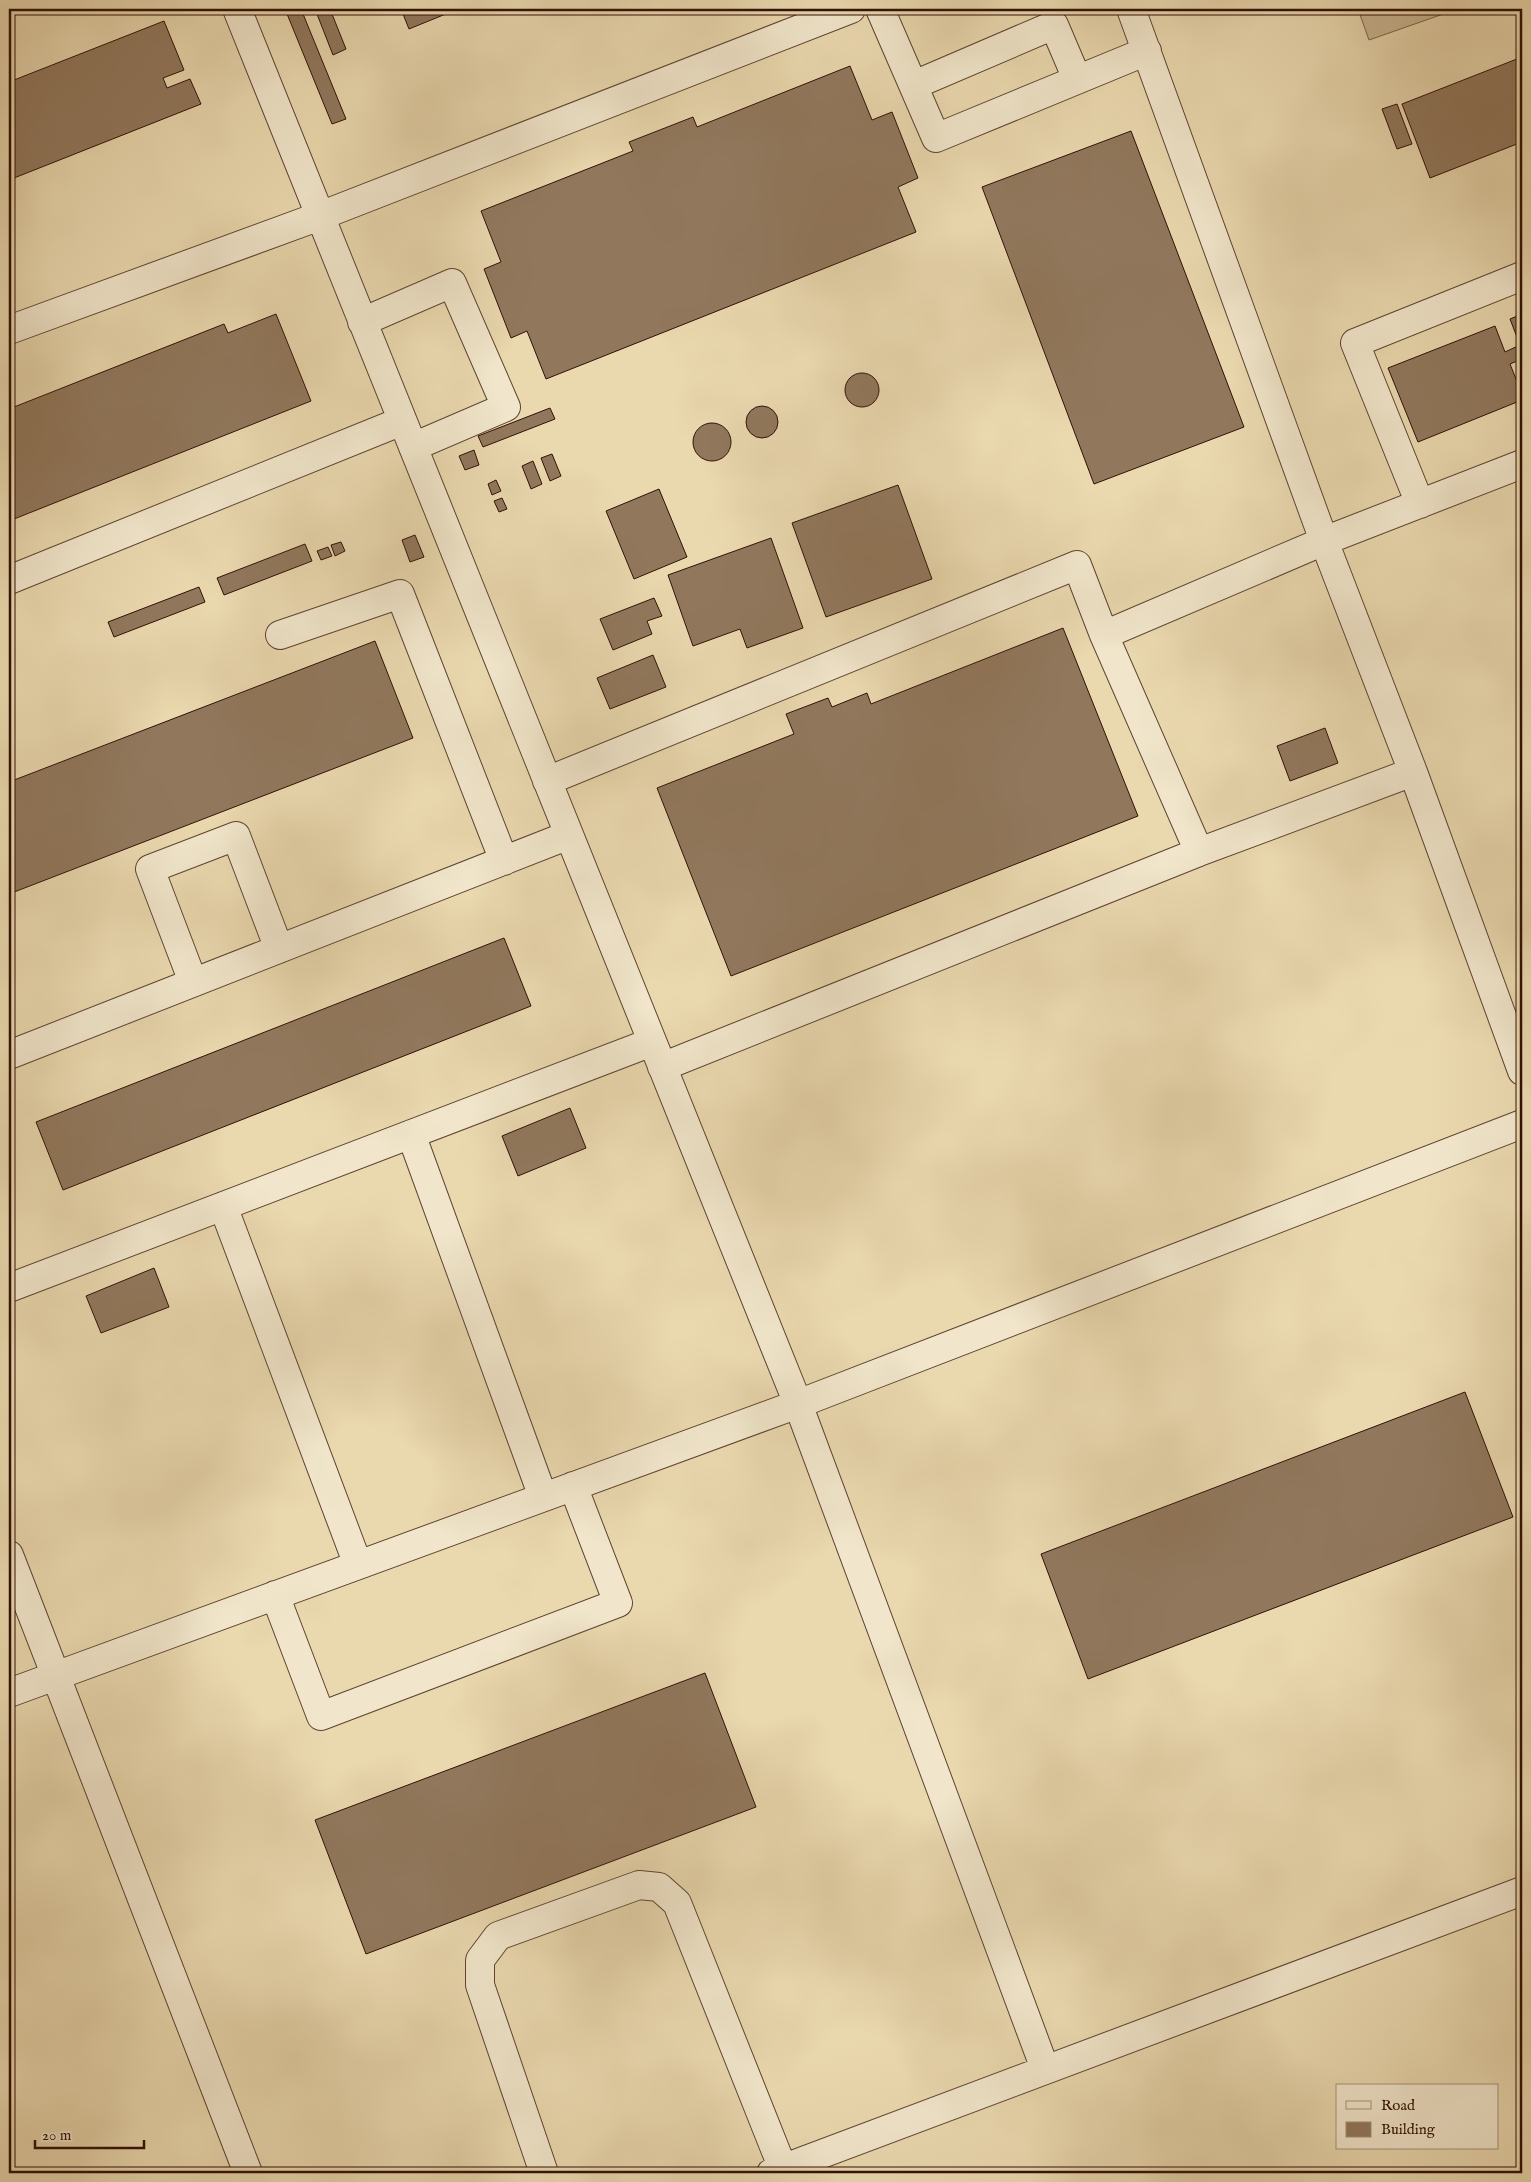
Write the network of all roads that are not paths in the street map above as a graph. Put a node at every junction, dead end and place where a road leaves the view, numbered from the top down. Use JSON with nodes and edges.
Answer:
{"nodes":[{"id":1,"x":236,"y":9,"type":"edge"},
{"id":2,"x":851,"y":9,"type":"edge"},
{"id":3,"x":880,"y":9,"type":"edge"},
{"id":4,"x":1131,"y":9,"type":"edge"},
{"id":5,"x":1146,"y":51,"type":"junction"},
{"id":6,"x":1078,"y":79,"type":"junction"},
{"id":7,"x":914,"y":86,"type":"junction"},
{"id":8,"x":320,"y":216,"type":"junction"},
{"id":9,"x":1522,"y":276,"type":"edge"},
{"id":10,"x":362,"y":322,"type":"junction"},
{"id":11,"x":9,"y":330,"type":"edge"},
{"id":12,"x":402,"y":421,"type":"junction"},
{"id":13,"x":413,"y":447,"type":"junction"},
{"id":14,"x":1522,"y":464,"type":"edge"},
{"id":15,"x":1420,"y":504,"type":"junction"},
{"id":16,"x":1324,"y":541,"type":"junction"},
{"id":17,"x":9,"y":580,"type":"edge"},
{"id":18,"x":280,"y":635,"type":"dead end"},
{"id":19,"x":1104,"y":635,"type":"junction"},
{"id":20,"x":1413,"y":772,"type":"junction"},
{"id":21,"x":547,"y":780,"type":"junction"},
{"id":22,"x":569,"y":835,"type":"junction"},
{"id":23,"x":1199,"y":852,"type":"junction"},
{"id":24,"x":504,"y":861,"type":"junction"},
{"id":25,"x":279,"y":949,"type":"junction"},
{"id":26,"x":193,"y":982,"type":"junction"},
{"id":27,"x":652,"y":1042,"type":"junction"},
{"id":28,"x":9,"y":1055,"type":"edge"},
{"id":29,"x":662,"y":1067,"type":"junction"},
{"id":30,"x":1522,"y":1071,"type":"edge"},
{"id":31,"x":1522,"y":1124,"type":"edge"},
{"id":32,"x":410,"y":1134,"type":"junction"},
{"id":33,"x":223,"y":1206,"type":"junction"},
{"id":34,"x":9,"y":1288,"type":"edge"},
{"id":35,"x":798,"y":1404,"type":"junction"},
{"id":36,"x":573,"y":1486,"type":"junction"},
{"id":37,"x":543,"y":1497,"type":"junction"},
{"id":38,"x":9,"y":1555,"type":"edge"},
{"id":39,"x":358,"y":1565,"type":"junction"},
{"id":40,"x":275,"y":1595,"type":"junction"},
{"id":41,"x":54,"y":1676,"type":"junction"},
{"id":42,"x":9,"y":1693,"type":"edge"},
{"id":43,"x":1522,"y":1891,"type":"edge"},
{"id":44,"x":1045,"y":2069,"type":"junction"},
{"id":45,"x":777,"y":2171,"type":"edge"},
{"id":46,"x":248,"y":2173,"type":"edge"},
{"id":47,"x":544,"y":2173,"type":"edge"}],
"edges":[{"from":1,"to":8,"type":"street"},
{"from":2,"to":8,"type":"street"},
{"from":3,"to":7,"type":"street"},
{"from":4,"to":5,"type":"street"},
{"from":5,"to":6,"type":"street"},
{"from":5,"to":16,"type":"street"},
{"from":6,"to":7,"type":"street"},
{"from":6,"to":7,"type":"street"},
{"from":8,"to":10,"type":"street"},
{"from":8,"to":11,"type":"street"},
{"from":9,"to":15,"type":"street"},
{"from":10,"to":12,"type":"street"},
{"from":10,"to":13,"type":"street"},
{"from":12,"to":13,"type":"street"},
{"from":12,"to":17,"type":"street"},
{"from":13,"to":21,"type":"street"},
{"from":14,"to":15,"type":"street"},
{"from":15,"to":16,"type":"street"},
{"from":16,"to":19,"type":"street"},
{"from":16,"to":20,"type":"street"},
{"from":18,"to":24,"type":"street"},
{"from":19,"to":21,"type":"street"},
{"from":19,"to":23,"type":"street"},
{"from":20,"to":23,"type":"street"},
{"from":20,"to":30,"type":"street"},
{"from":21,"to":22,"type":"street"},
{"from":22,"to":24,"type":"street"},
{"from":22,"to":27,"type":"street"},
{"from":23,"to":29,"type":"street"},
{"from":24,"to":25,"type":"street"},
{"from":25,"to":26,"type":"street"},
{"from":25,"to":26,"type":"street"},
{"from":26,"to":28,"type":"street"},
{"from":27,"to":29,"type":"street"},
{"from":27,"to":32,"type":"street"},
{"from":29,"to":35,"type":"street"},
{"from":31,"to":35,"type":"street"},
{"from":32,"to":33,"type":"street"},
{"from":32,"to":37,"type":"street"},
{"from":33,"to":34,"type":"street"},
{"from":33,"to":39,"type":"street"},
{"from":35,"to":36,"type":"street"},
{"from":35,"to":44,"type":"street"},
{"from":36,"to":37,"type":"street"},
{"from":36,"to":40,"type":"street"},
{"from":37,"to":39,"type":"street"},
{"from":38,"to":41,"type":"street"},
{"from":39,"to":40,"type":"street"},
{"from":40,"to":41,"type":"street"},
{"from":41,"to":42,"type":"street"},
{"from":41,"to":46,"type":"street"},
{"from":43,"to":44,"type":"street"},
{"from":44,"to":45,"type":"street"},
{"from":45,"to":47,"type":"street"}]}
